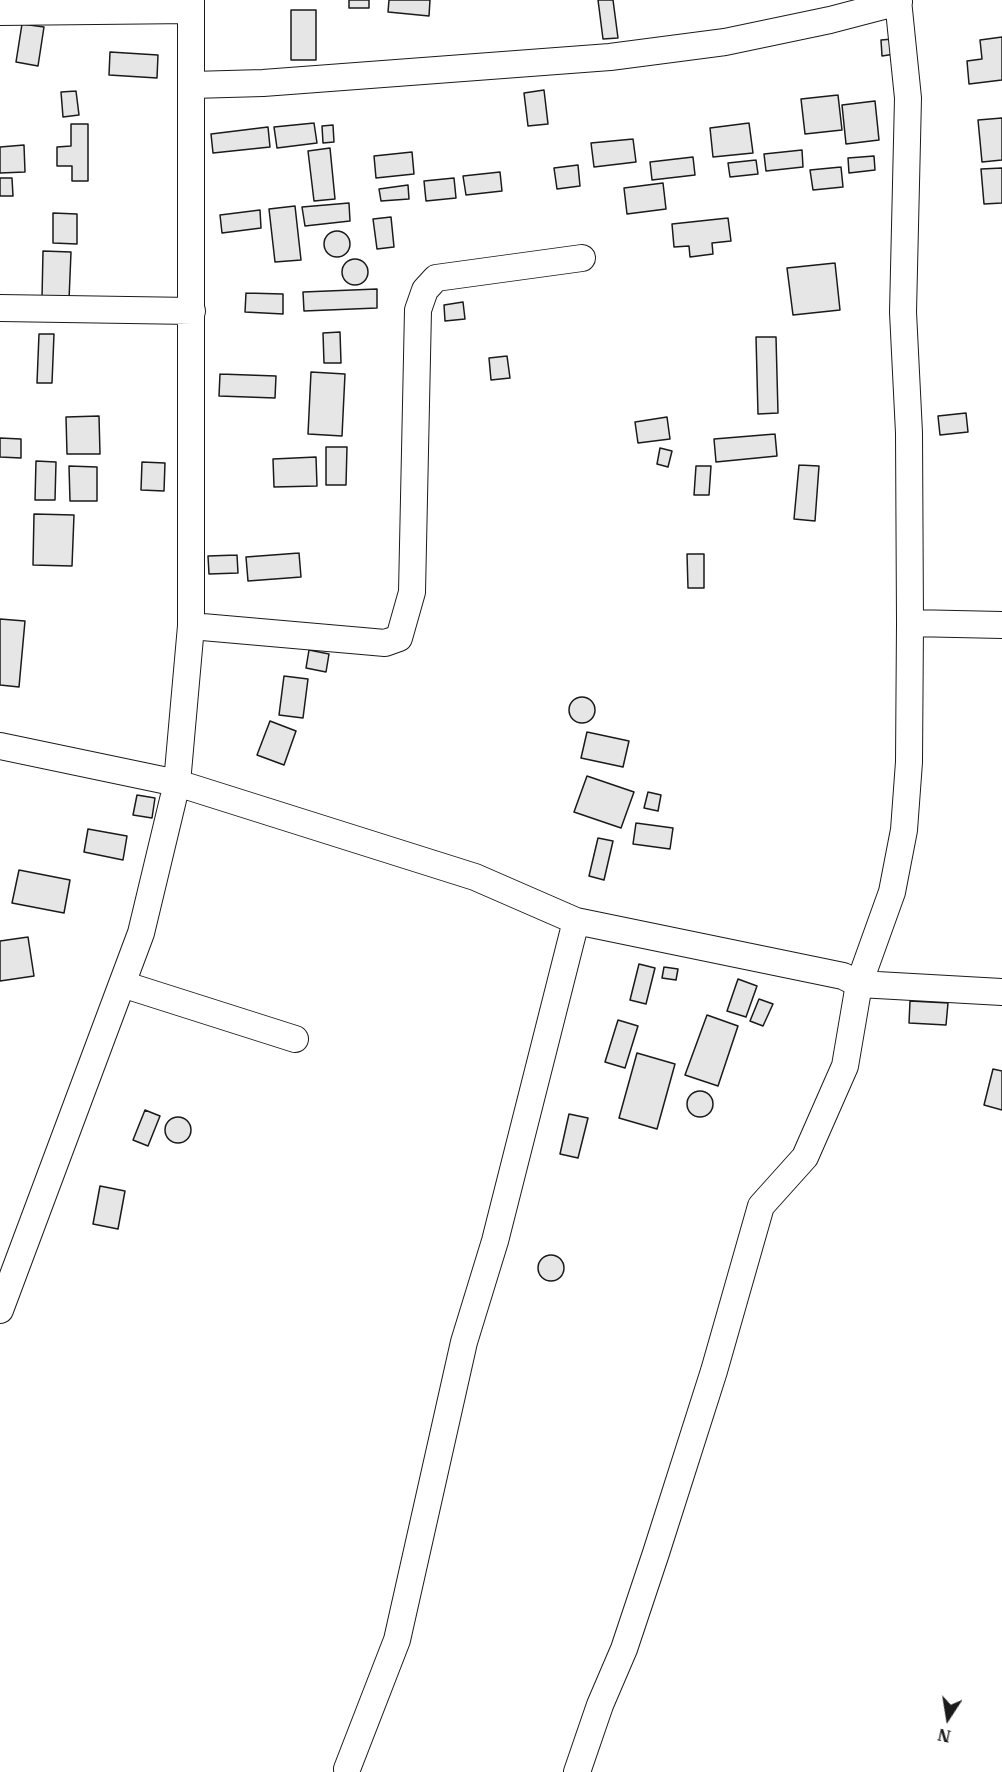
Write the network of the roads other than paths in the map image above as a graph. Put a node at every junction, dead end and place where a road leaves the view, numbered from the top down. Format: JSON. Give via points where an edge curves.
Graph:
{"nodes":[{"id":1,"x":899,"y":1,"type":"edge"},
{"id":2,"x":191,"y":5,"type":"edge"},
{"id":3,"x":0,"y":12,"type":"edge"},
{"id":4,"x":192,"y":85,"type":"junction"},
{"id":5,"x":582,"y":258,"type":"dead end"},
{"id":6,"x":0,"y":308,"type":"edge"},
{"id":7,"x":192,"y":311,"type":"junction"},
{"id":8,"x":910,"y":623,"type":"junction"},
{"id":9,"x":1002,"y":625,"type":"edge"},
{"id":10,"x":192,"y":626,"type":"junction"},
{"id":11,"x":0,"y":746,"type":"edge"},
{"id":12,"x":177,"y":783,"type":"junction"},
{"id":13,"x":576,"y":921,"type":"junction"},
{"id":14,"x":122,"y":984,"type":"junction"},
{"id":15,"x":859,"y":984,"type":"junction"},
{"id":16,"x":1002,"y":992,"type":"edge"},
{"id":17,"x":295,"y":1039,"type":"dead end"},
{"id":18,"x":0,"y":1310,"type":"edge"},
{"id":19,"x":347,"y":1769,"type":"dead end"},
{"id":20,"x":578,"y":1772,"type":"edge"}],
"edges":[{"from":1,"to":4,"type":"street","via":[[725,42],[610,57]]},
{"from":1,"to":8,"type":"street","via":[[908,98],[903,312],[909,433]]},
{"from":2,"to":3,"type":"street"},
{"from":2,"to":4,"type":"street"},
{"from":4,"to":7,"type":"street"},
{"from":5,"to":10,"type":"street","via":[[436,278],[425,290],[418,310],[412,591],[399,638],[385,643]]},
{"from":6,"to":7,"type":"street"},
{"from":7,"to":10,"type":"street"},
{"from":8,"to":9,"type":"street"},
{"from":8,"to":15,"type":"street","via":[[909,762],[904,830],[892,892]]},
{"from":10,"to":12,"type":"street"},
{"from":11,"to":12,"type":"street"},
{"from":12,"to":13,"type":"street","via":[[475,877]]},
{"from":12,"to":14,"type":"street","via":[[141,933]]},
{"from":13,"to":15,"type":"street","via":[[843,976]]},
{"from":13,"to":19,"type":"street","via":[[504,1208],[464,1342],[397,1640]]},
{"from":14,"to":17,"type":"street"},
{"from":14,"to":18,"type":"street"},
{"from":15,"to":16,"type":"street"},
{"from":15,"to":20,"type":"street","via":[[845,1066],[832,1096],[805,1157],[761,1206],[656,1553]]}]}
